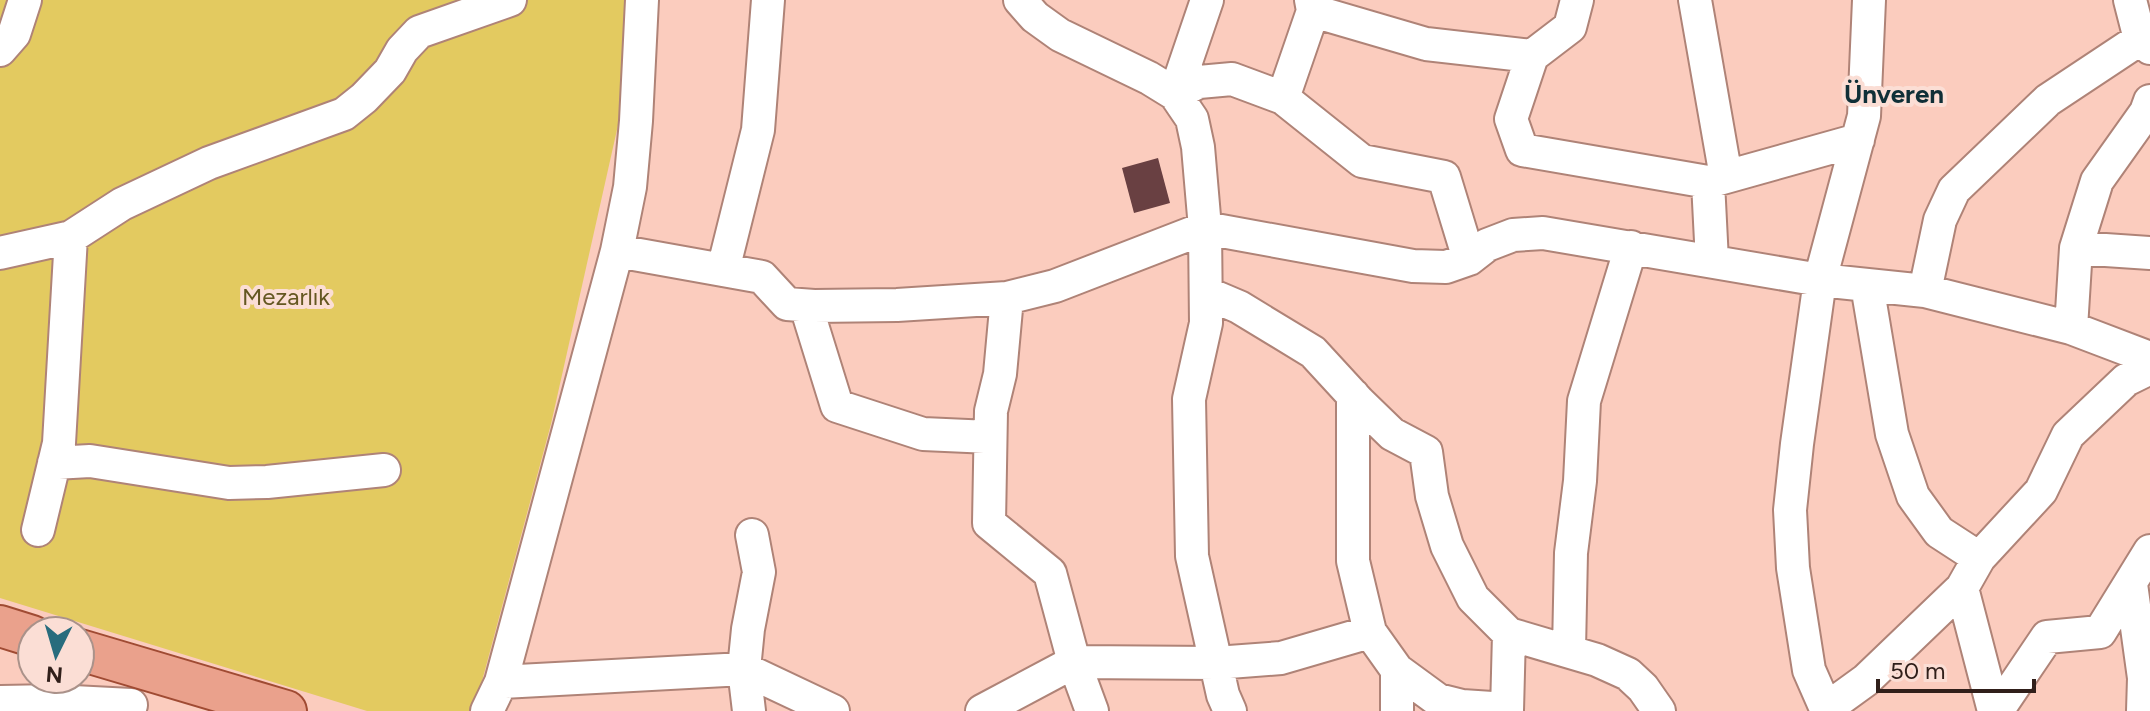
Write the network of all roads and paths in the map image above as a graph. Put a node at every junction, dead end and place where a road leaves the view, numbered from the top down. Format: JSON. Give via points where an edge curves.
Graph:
{"nodes":[{"id":1,"x":25,"y":0,"type":"edge"},
{"id":2,"x":510,"y":0,"type":"edge"},
{"id":3,"x":642,"y":0,"type":"edge"},
{"id":4,"x":768,"y":0,"type":"edge"},
{"id":5,"x":1020,"y":0,"type":"edge"},
{"id":6,"x":1207,"y":0,"type":"edge"},
{"id":7,"x":1577,"y":0,"type":"edge"},
{"id":8,"x":1695,"y":0,"type":"edge"},
{"id":9,"x":1869,"y":0,"type":"edge"},
{"id":10,"x":2130,"y":0,"type":"edge"},
{"id":11,"x":1312,"y":5,"type":"edge"},
{"id":12,"x":1356,"y":11,"type":"edge"},
{"id":13,"x":2145,"y":44,"type":"edge"},
{"id":14,"x":0,"y":50,"type":"edge"},
{"id":15,"x":1532,"y":56,"type":"junction"},
{"id":16,"x":1175,"y":94,"type":"junction"},
{"id":17,"x":1283,"y":98,"type":"junction"},
{"id":18,"x":2150,"y":101,"type":"edge"},
{"id":19,"x":1858,"y":140,"type":"junction"},
{"id":20,"x":1717,"y":179,"type":"junction"},
{"id":21,"x":1205,"y":228,"type":"junction"},
{"id":22,"x":71,"y":237,"type":"junction"},
{"id":23,"x":1631,"y":247,"type":"junction"},
{"id":24,"x":2076,"y":248,"type":"junction"},
{"id":25,"x":617,"y":251,"type":"junction"},
{"id":26,"x":0,"y":253,"type":"edge"},
{"id":27,"x":2150,"y":253,"type":"edge"},
{"id":28,"x":1469,"y":259,"type":"junction"},
{"id":29,"x":1712,"y":261,"type":"junction"},
{"id":30,"x":723,"y":270,"type":"junction"},
{"id":31,"x":1820,"y":280,"type":"junction"},
{"id":32,"x":1867,"y":285,"type":"junction"},
{"id":33,"x":1925,"y":291,"type":"junction"},
{"id":34,"x":1206,"y":293,"type":"junction"},
{"id":35,"x":1007,"y":298,"type":"junction"},
{"id":36,"x":806,"y":306,"type":"junction"},
{"id":37,"x":2071,"y":328,"type":"junction"},
{"id":38,"x":2150,"y":358,"type":"edge"},
{"id":39,"x":2150,"y":368,"type":"edge"},
{"id":40,"x":1353,"y":395,"type":"junction"},
{"id":41,"x":990,"y":437,"type":"junction"},
{"id":42,"x":54,"y":463,"type":"junction"},
{"id":43,"x":384,"y":470,"type":"dead end"},
{"id":44,"x":38,"y":530,"type":"dead end"},
{"id":45,"x":752,"y":535,"type":"dead end"},
{"id":46,"x":2150,"y":551,"type":"edge"},
{"id":47,"x":1979,"y":558,"type":"junction"},
{"id":48,"x":2131,"y":584,"type":"junction"},
{"id":49,"x":1962,"y":588,"type":"junction"},
{"id":50,"x":1370,"y":632,"type":"junction"},
{"id":51,"x":1509,"y":634,"type":"junction"},
{"id":52,"x":1569,"y":650,"type":"junction"},
{"id":53,"x":96,"y":657,"type":"edge"},
{"id":54,"x":1074,"y":662,"type":"junction"},
{"id":55,"x":1216,"y":663,"type":"junction"},
{"id":56,"x":131,"y":666,"type":"junction"},
{"id":57,"x":744,"y":669,"type":"junction"},
{"id":58,"x":1397,"y":670,"type":"junction"},
{"id":59,"x":501,"y":682,"type":"junction"},
{"id":60,"x":0,"y":702,"type":"edge"},
{"id":61,"x":130,"y":708,"type":"edge"},
{"id":62,"x":1507,"y":710,"type":"edge"},
{"id":63,"x":1826,"y":710,"type":"edge"},
{"id":64,"x":286,"y":711,"type":"edge"},
{"id":65,"x":487,"y":711,"type":"edge"},
{"id":66,"x":749,"y":711,"type":"edge"},
{"id":67,"x":833,"y":711,"type":"edge"},
{"id":68,"x":982,"y":711,"type":"edge"},
{"id":69,"x":1092,"y":711,"type":"edge"},
{"id":70,"x":1230,"y":711,"type":"edge"},
{"id":71,"x":1397,"y":711,"type":"edge"},
{"id":72,"x":1659,"y":711,"type":"edge"},
{"id":73,"x":1996,"y":711,"type":"edge"},
{"id":74,"x":2143,"y":711,"type":"edge"}],
"edges":[{"from":1,"to":14,"type":"street","via":[[14,34]]},
{"from":2,"to":22,"type":"street","via":[[419,32],[390,71],[344,114],[209,163],[122,204]]},
{"from":3,"to":25,"type":"street","via":[[630,187]]},
{"from":4,"to":30,"type":"street","via":[[758,130]]},
{"from":5,"to":16,"type":"street","via":[[1060,35]]},
{"from":6,"to":16,"type":"street"},
{"from":7,"to":15,"type":"street","via":[[1570,27]]},
{"from":8,"to":20,"type":"street"},
{"from":9,"to":19,"type":"street","via":[[1864,116]]},
{"from":10,"to":13,"type":"street"},
{"from":11,"to":12,"type":"street"},
{"from":11,"to":17,"type":"street"},
{"from":12,"to":15,"type":"street","via":[[1426,44]]},
{"from":13,"to":33,"type":"street","via":[[2048,100],[1954,190],[1940,220]]},
{"from":15,"to":20,"type":"street","via":[[1511,119],[1522,150]]},
{"from":16,"to":17,"type":"street","via":[[1199,82],[1232,79]]},
{"from":16,"to":21,"type":"street","via":[[1192,119]]},
{"from":17,"to":28,"type":"street","via":[[1362,161],[1444,177]]},
{"from":18,"to":24,"type":"street","via":[[2097,181]]},
{"from":19,"to":20,"type":"street"},
{"from":19,"to":31,"type":"street"},
{"from":20,"to":29,"type":"street"},
{"from":21,"to":28,"type":"street","via":[[1413,266],[1446,267]]},
{"from":21,"to":34,"type":"street"},
{"from":21,"to":35,"type":"street","via":[[1055,286]]},
{"from":22,"to":26,"type":"street"},
{"from":22,"to":42,"type":"street"},
{"from":23,"to":28,"type":"street","via":[[1543,233],[1513,235]]},
{"from":23,"to":29,"type":"street"},
{"from":23,"to":52,"type":"street","via":[[1584,401]]},
{"from":24,"to":27,"type":"street"},
{"from":24,"to":37,"type":"street"},
{"from":25,"to":30,"type":"street"},
{"from":25,"to":59,"type":"street"},
{"from":29,"to":31,"type":"street"},
{"from":30,"to":36,"type":"street","via":[[762,277],[787,304]]},
{"from":31,"to":32,"type":"street"},
{"from":31,"to":63,"type":"street","via":[[1790,510],[1809,670]]},
{"from":32,"to":33,"type":"street"},
{"from":32,"to":47,"type":"street","via":[[1892,434],[1913,496],[1939,532]]},
{"from":33,"to":37,"type":"street"},
{"from":34,"to":40,"type":"street","via":[[1313,352]]},
{"from":34,"to":55,"type":"street","via":[[1206,323],[1189,399],[1192,556]]},
{"from":35,"to":36,"type":"street"},
{"from":35,"to":41,"type":"street"},
{"from":36,"to":41,"type":"street","via":[[837,406],[923,434]]},
{"from":37,"to":38,"type":"street"},
{"from":39,"to":47,"type":"street","via":[[2126,380],[2068,435],[2041,491]]},
{"from":40,"to":50,"type":"street","via":[[1353,561]]},
{"from":40,"to":51,"type":"street","via":[[1392,434],[1426,452],[1447,546],[1473,598]]},
{"from":41,"to":54,"type":"street","via":[[989,523],[1050,573]]},
{"from":42,"to":43,"type":"street","via":[[90,461],[229,483]]},
{"from":42,"to":44,"type":"street"},
{"from":45,"to":57,"type":"street","via":[[759,572]]},
{"from":46,"to":48,"type":"street"},
{"from":47,"to":49,"type":"street"},
{"from":48,"to":73,"type":"street","via":[[2100,632],[2047,637]]},
{"from":48,"to":74,"type":"street","via":[[2144,678]]},
{"from":49,"to":63,"type":"street","via":[[1866,680]]},
{"from":49,"to":73,"type":"street"},
{"from":50,"to":55,"type":"street","via":[[1281,658]]},
{"from":50,"to":58,"type":"street"},
{"from":51,"to":52,"type":"street"},
{"from":51,"to":62,"type":"street"},
{"from":52,"to":72,"type":"street","via":[[1628,674]]},
{"from":53,"to":56,"type":"main road"},
{"from":54,"to":55,"type":"street"},
{"from":54,"to":68,"type":"street"},
{"from":54,"to":69,"type":"street"},
{"from":55,"to":70,"type":"street"},
{"from":56,"to":61,"type":"street"},
{"from":56,"to":64,"type":"main road"},
{"from":57,"to":59,"type":"street"},
{"from":57,"to":66,"type":"street"},
{"from":57,"to":67,"type":"street"},
{"from":58,"to":62,"type":"street","via":[[1438,700]]},
{"from":58,"to":71,"type":"street"},
{"from":59,"to":65,"type":"street"},
{"from":60,"to":61,"type":"street"}]}
